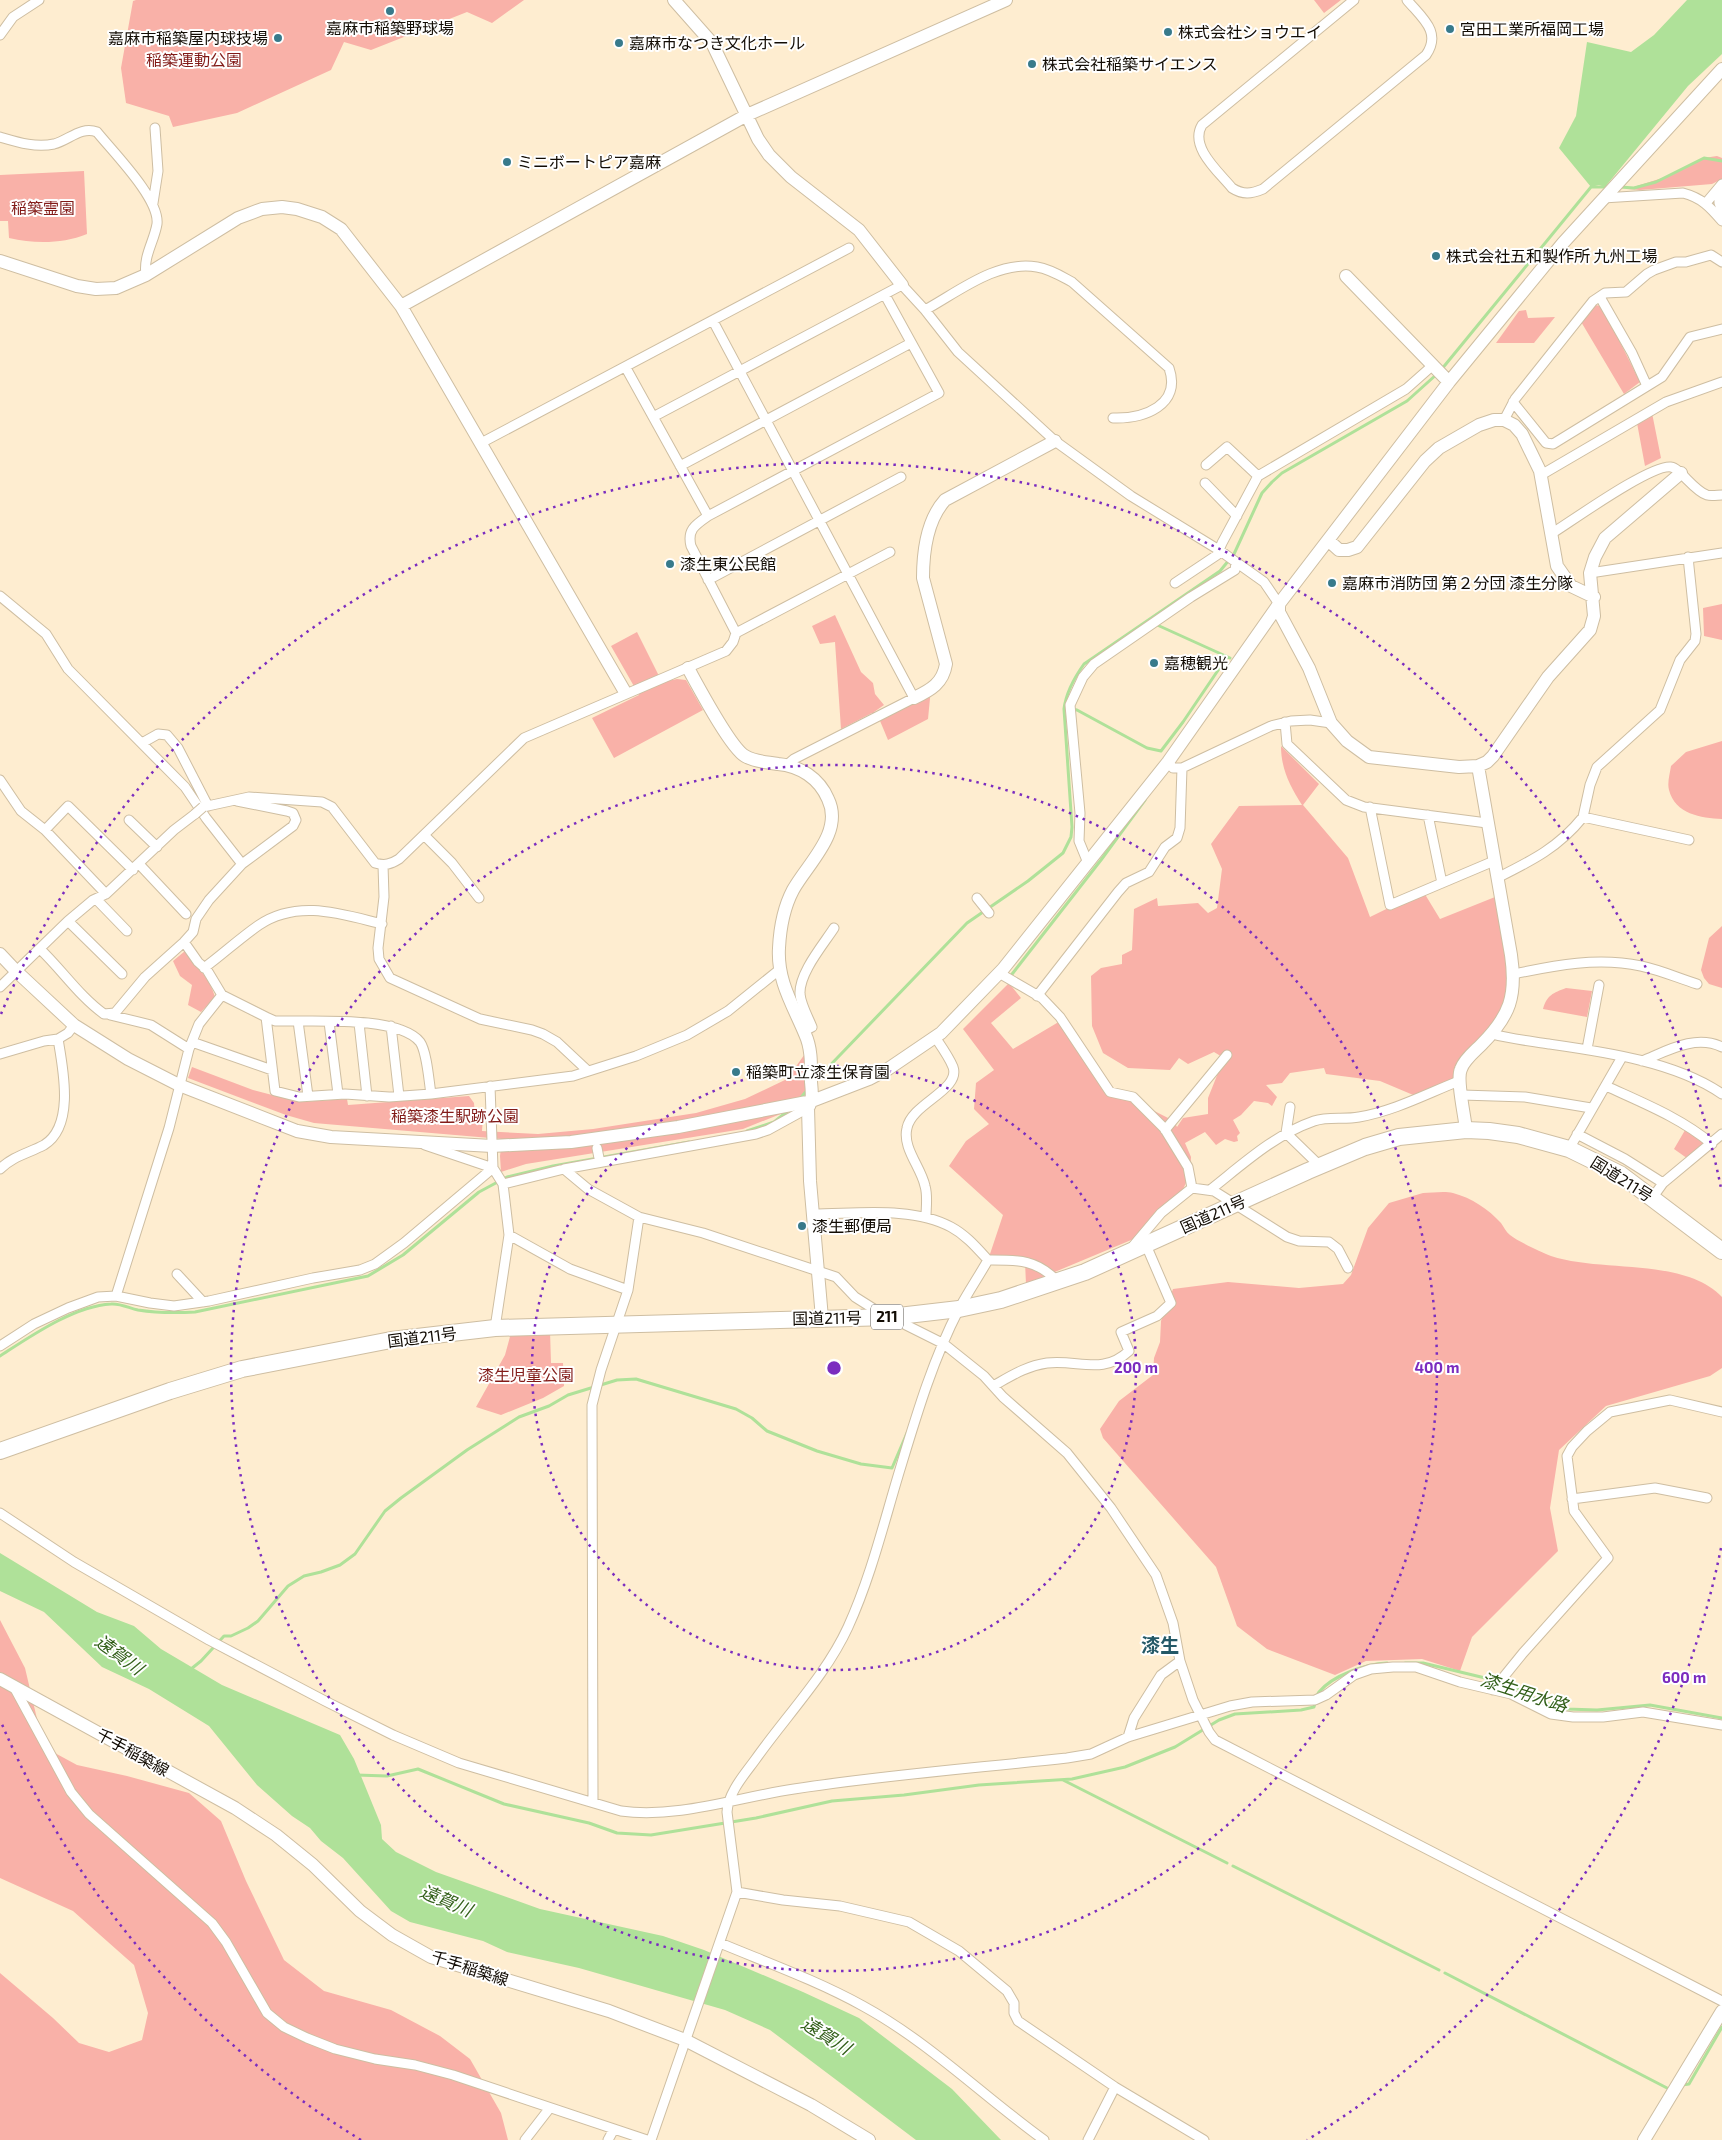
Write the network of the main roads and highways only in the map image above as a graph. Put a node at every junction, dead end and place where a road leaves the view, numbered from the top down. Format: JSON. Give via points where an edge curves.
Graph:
{"nodes":[{"id":1,"x":1722,"y":1251,"type":"edge"},
{"id":2,"x":0,"y":1451,"type":"edge"}],
"edges":[{"from":1,"to":2,"type":"highway","name":"国道211号","number":"211","via":[[1620,1174],[1569,1149],[1518,1135],[1466,1130],[1399,1137],[1365,1146],[1085,1272],[1001,1300],[959,1309],[890,1317],[495,1328],[391,1340],[242,1369]]}]}
